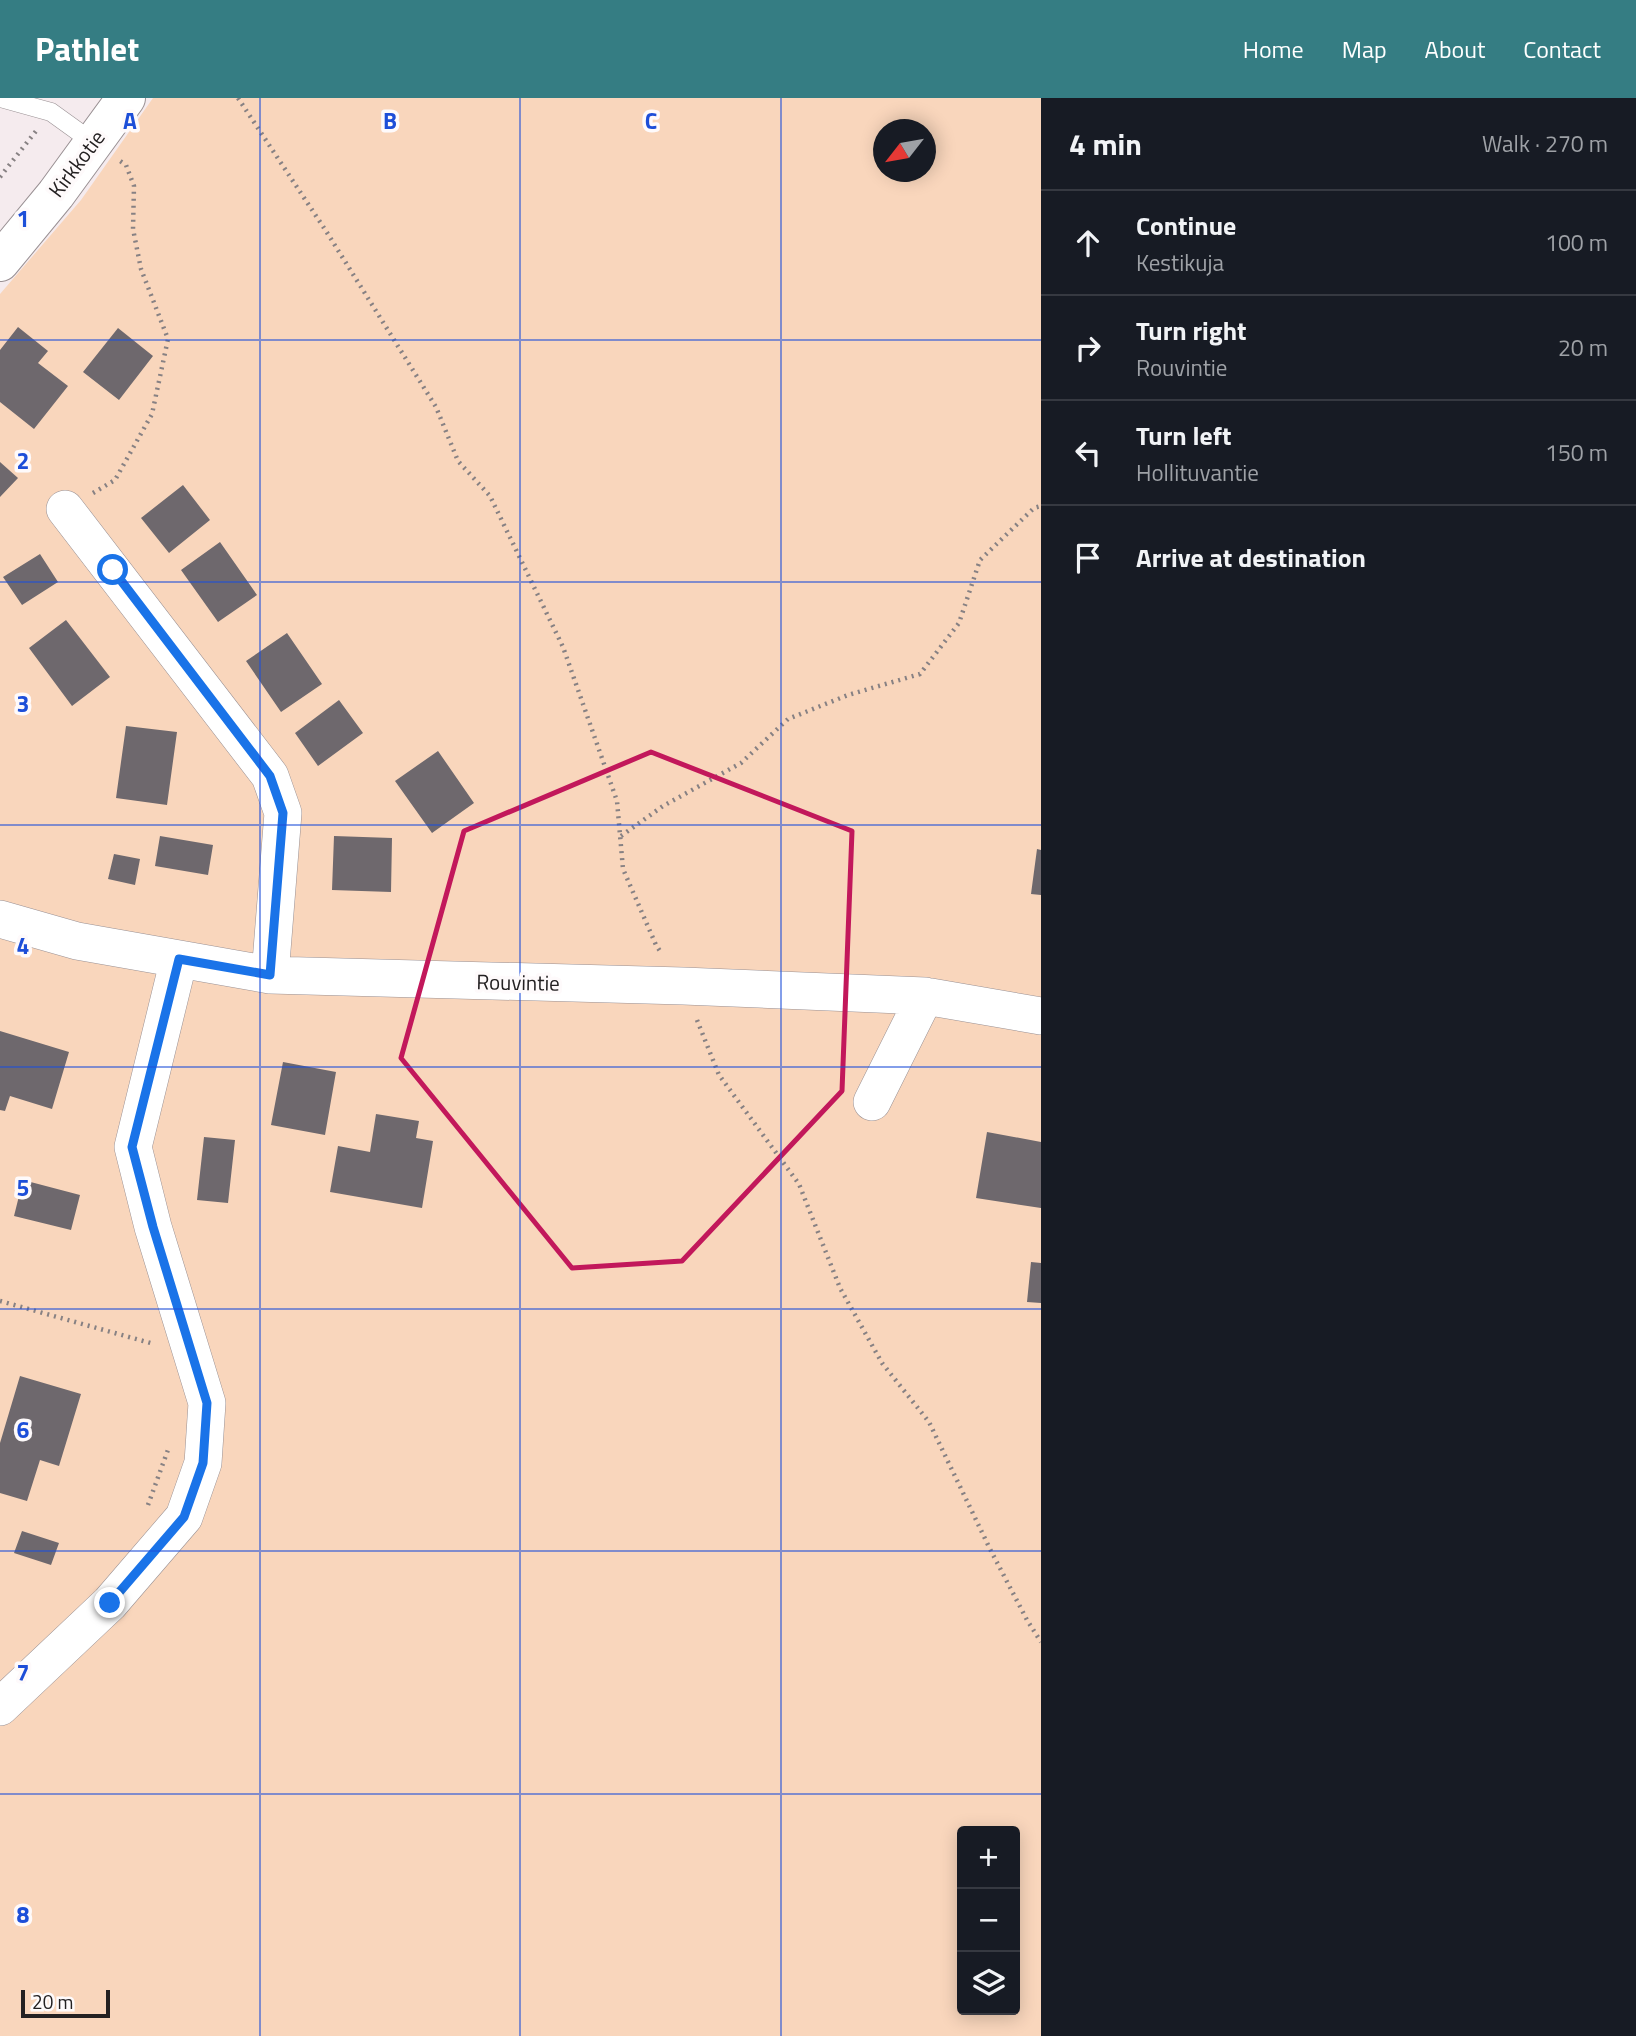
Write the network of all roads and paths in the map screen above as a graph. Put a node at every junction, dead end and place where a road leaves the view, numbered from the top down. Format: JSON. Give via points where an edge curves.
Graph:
{"nodes":[{"id":1,"x":0,"y":98,"type":"edge"},
{"id":2,"x":126,"y":98,"type":"edge"},
{"id":3,"x":238,"y":98,"type":"edge"},
{"id":4,"x":243,"y":101,"type":"edge"},
{"id":5,"x":51,"y":113,"type":"junction"},
{"id":6,"x":94,"y":143,"type":"junction"},
{"id":7,"x":0,"y":177,"type":"edge"},
{"id":8,"x":0,"y":262,"type":"edge"},
{"id":9,"x":1041,"y":506,"type":"edge"},
{"id":10,"x":65,"y":509,"type":"joint"},
{"id":11,"x":621,"y":837,"type":"junction"},
{"id":12,"x":0,"y":919,"type":"edge"},
{"id":13,"x":656,"y":945,"type":"dead end"},
{"id":14,"x":179,"y":959,"type":"junction"},
{"id":15,"x":270,"y":975,"type":"junction"},
{"id":16,"x":683,"y":986,"type":"junction"},
{"id":17,"x":925,"y":996,"type":"junction"},
{"id":18,"x":1041,"y":1016,"type":"edge"},
{"id":19,"x":872,"y":1102,"type":"dead end"},
{"id":20,"x":0,"y":1301,"type":"edge"},
{"id":21,"x":162,"y":1347,"type":"dead end"},
{"id":22,"x":173,"y":1436,"type":"dead end"},
{"id":23,"x":148,"y":1506,"type":"dead end"},
{"id":24,"x":1041,"y":1642,"type":"edge"},
{"id":25,"x":0,"y":1707,"type":"edge"}],
"edges":[{"from":1,"to":5,"type":"lane"},
{"from":2,"to":6,"type":"street","name":"Kirkkotie"},
{"from":3,"to":4,"type":"path"},
{"from":4,"to":11,"type":"path","via":[[436,407],[458,461],[490,496],[563,647],[617,801]]},
{"from":5,"to":6,"type":"lane"},
{"from":5,"to":7,"type":"path"},
{"from":6,"to":8,"type":"street","name":"Kirkkotie"},
{"from":6,"to":10,"type":"path","via":[[126,165],[130,175],[141,269],[168,339],[152,414],[115,480]]},
{"from":9,"to":11,"type":"path","via":[[980,560],[959,623],[920,674],[788,719],[741,763],[663,806]]},
{"from":10,"to":15,"type":"street","via":[[270,776],[283,813]]},
{"from":11,"to":13,"type":"path","via":[[623,869]]},
{"from":12,"to":14,"type":"street","name":"Rouvintie","via":[[77,942]]},
{"from":14,"to":15,"type":"street","name":"Rouvintie"},
{"from":14,"to":25,"type":"street","via":[[132,1147],[207,1403],[203,1463],[184,1517],[110,1603]]},
{"from":15,"to":16,"type":"street","name":"Rouvintie"},
{"from":16,"to":17,"type":"street","name":"Rouvintie"},
{"from":16,"to":24,"type":"path","via":[[719,1075],[799,1184],[840,1288],[882,1363],[929,1422]]},
{"from":17,"to":18,"type":"street","name":"Rouvintie"},
{"from":17,"to":19,"type":"street"},
{"from":20,"to":21,"type":"path"},
{"from":22,"to":23,"type":"path"}]}
